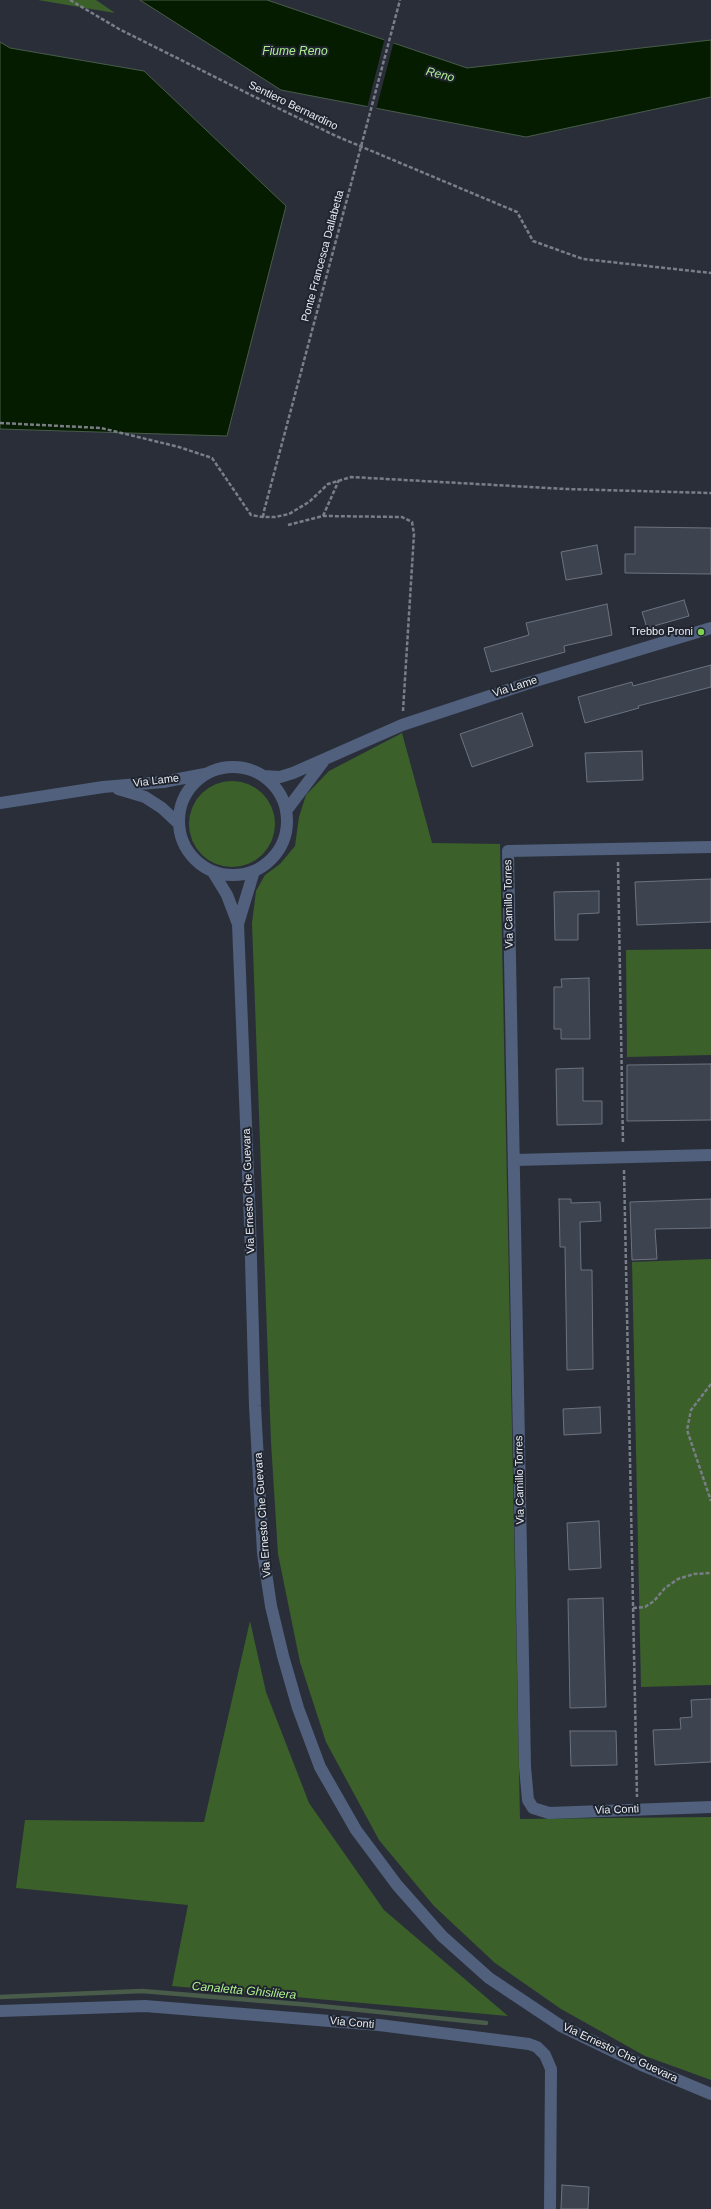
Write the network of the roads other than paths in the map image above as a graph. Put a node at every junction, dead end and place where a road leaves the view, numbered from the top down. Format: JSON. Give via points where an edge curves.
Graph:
{"nodes":[{"id":1,"x":711,"y":628,"type":"edge"},
{"id":2,"x":324,"y":761,"type":"junction"},
{"id":3,"x":209,"y":773,"type":"junction"},
{"id":4,"x":263,"y":776,"type":"junction"},
{"id":5,"x":103,"y":787,"type":"junction"},
{"id":6,"x":0,"y":803,"type":"edge"},
{"id":7,"x":286,"y":810,"type":"junction"},
{"id":8,"x":179,"y":824,"type":"junction"},
{"id":9,"x":711,"y":847,"type":"edge"},
{"id":10,"x":254,"y":871,"type":"junction"},
{"id":11,"x":213,"y":872,"type":"junction"},
{"id":12,"x":238,"y":924,"type":"junction"},
{"id":13,"x":711,"y":1155,"type":"edge"},
{"id":14,"x":515,"y":1160,"type":"junction"},
{"id":15,"x":528,"y":1800,"type":"joint"},
{"id":16,"x":711,"y":1807,"type":"edge"},
{"id":17,"x":0,"y":2011,"type":"edge"},
{"id":18,"x":711,"y":2094,"type":"edge"},
{"id":19,"x":550,"y":2209,"type":"edge"}],
"edges":[{"from":1,"to":2,"type":"street","name":"Via Lame","via":[[532,682],[402,725]]},
{"from":2,"to":4,"type":"street","name":"Via Lame","via":[[280,777]]},
{"from":2,"to":7,"type":"street","name":"Via Lame"},
{"from":3,"to":4,"type":"street","via":[[224,768],[240,768]]},
{"from":3,"to":5,"type":"street","name":"Via Lame","via":[[163,782]]},
{"from":3,"to":8,"type":"street","via":[[195,782],[185,795]]},
{"from":4,"to":7,"type":"street","via":[[278,792]]},
{"from":5,"to":6,"type":"street","name":"Via Lame"},
{"from":5,"to":8,"type":"street","name":"Via Lame","via":[[127,790],[145,797]]},
{"from":7,"to":10,"type":"street","via":[[286,830],[278,850],[265,865]]},
{"from":8,"to":11,"type":"street","via":[[181,836],[191,855]]},
{"from":9,"to":14,"type":"street","name":"Via Camillo Torres","via":[[508,851]]},
{"from":10,"to":11,"type":"street","via":[[231,875]]},
{"from":10,"to":12,"type":"street","name":"Via Ernesto Che Guevara"},
{"from":11,"to":12,"type":"street","name":"Via Ernesto Che Guevara","via":[[227,895]]},
{"from":12,"to":18,"type":"street","name":"Via Ernesto Che Guevara","via":[[255,1406],[263,1552],[271,1606],[283,1656],[298,1708],[320,1767],[356,1830],[397,1885],[442,1936],[488,1978],[568,2029],[644,2066]]},
{"from":13,"to":14,"type":"street"},
{"from":14,"to":15,"type":"street","name":"Via Camillo Torres","via":[[525,1767]]},
{"from":15,"to":16,"type":"street","name":"Via Conti","via":[[533,1808],[549,1813]]},
{"from":17,"to":19,"type":"street","name":"Via Conti","via":[[145,2006],[379,2025],[529,2044],[545,2055],[551,2069]]}]}
